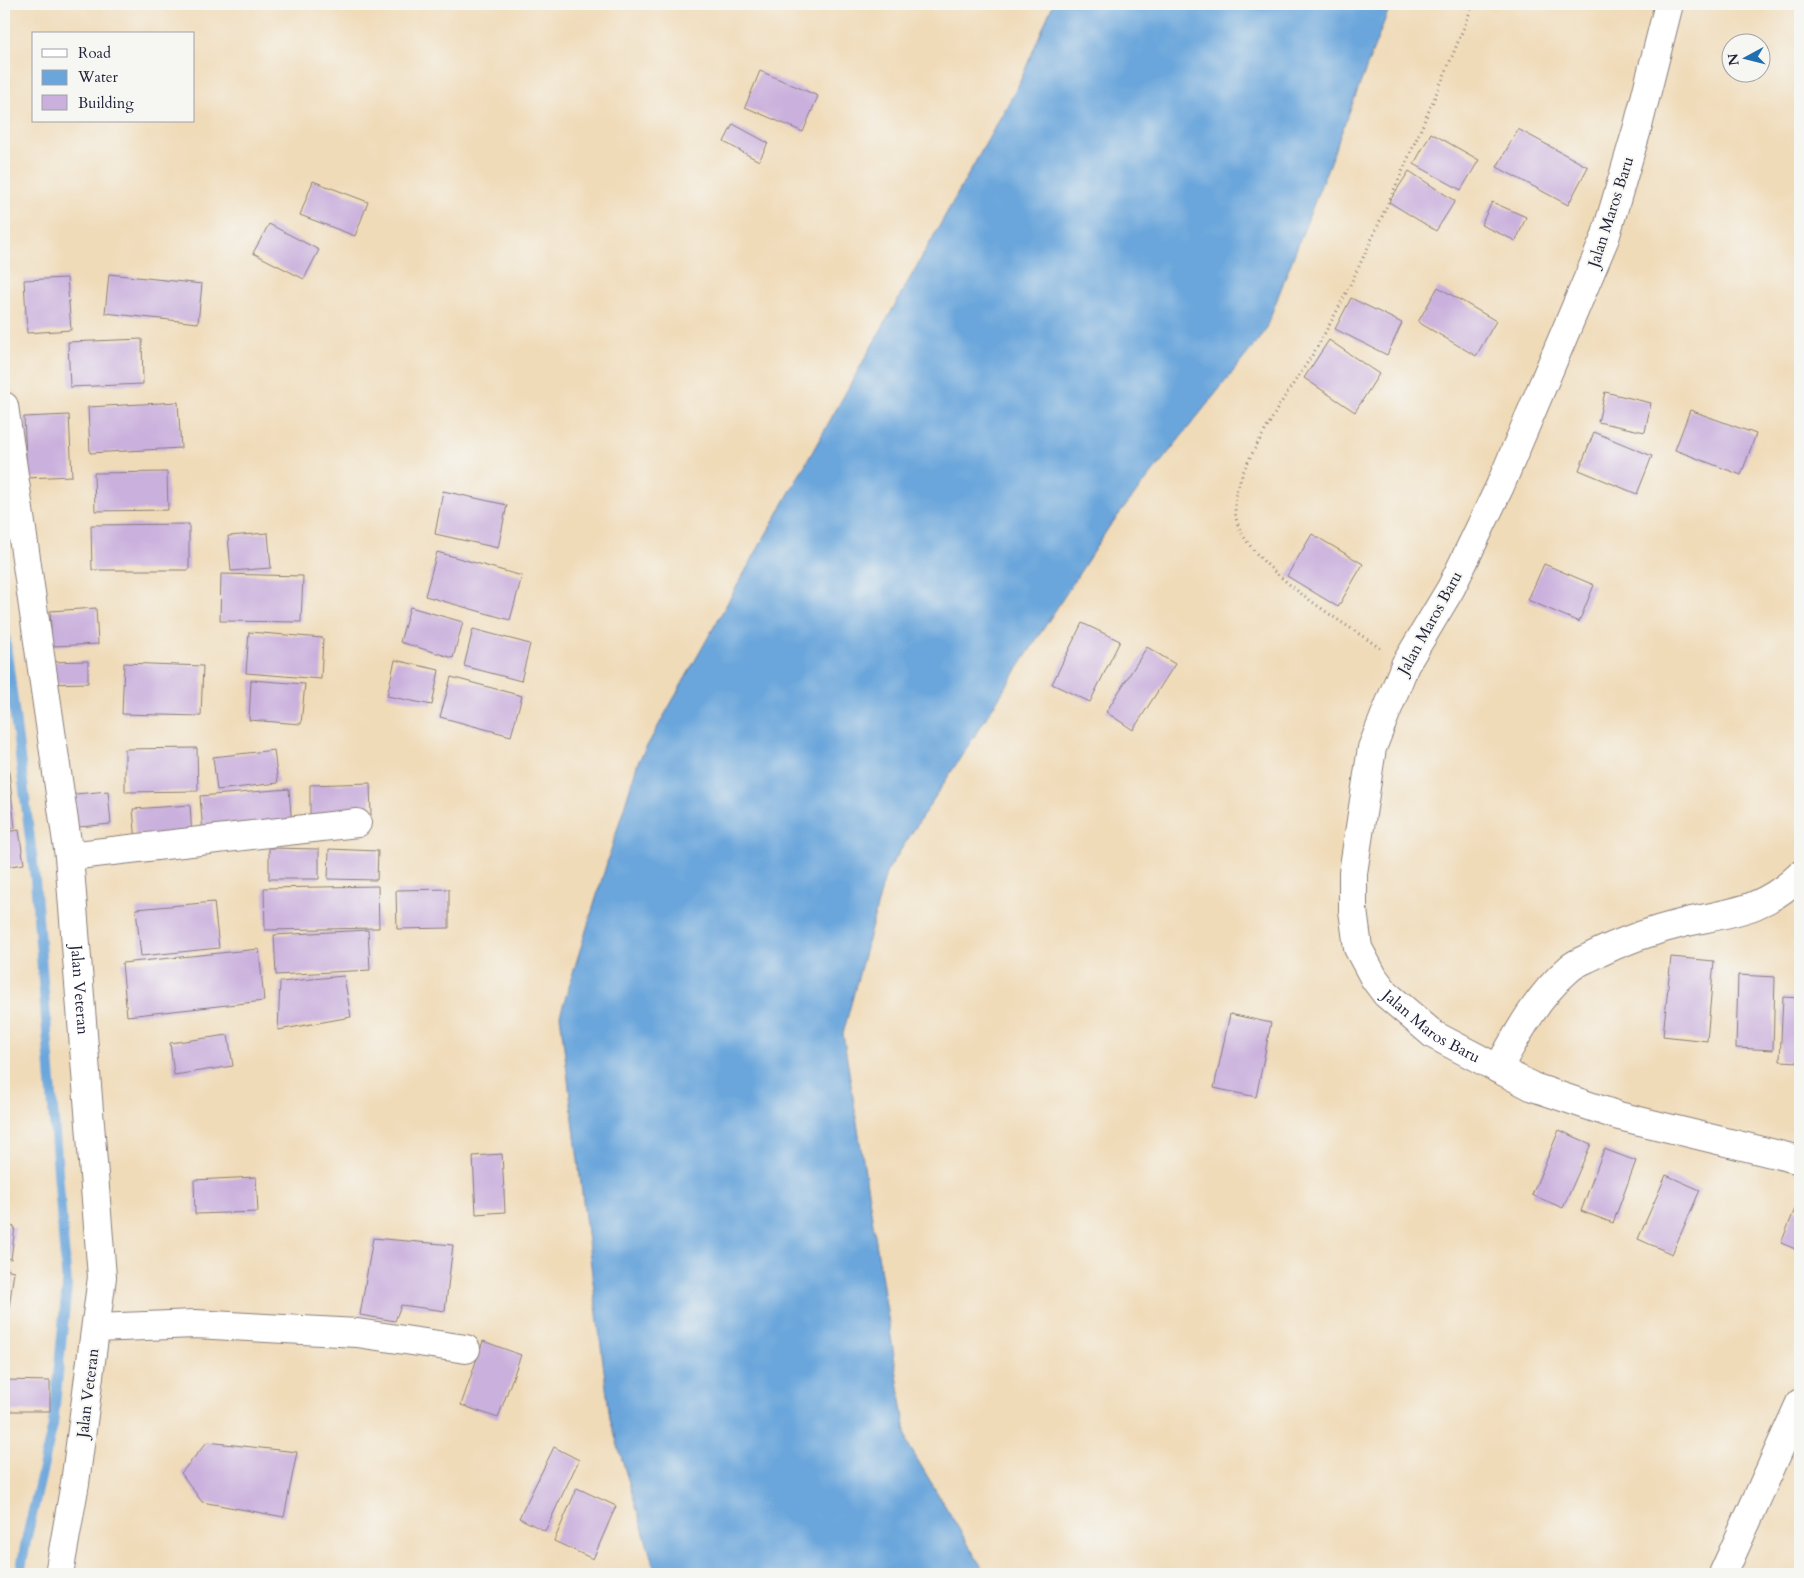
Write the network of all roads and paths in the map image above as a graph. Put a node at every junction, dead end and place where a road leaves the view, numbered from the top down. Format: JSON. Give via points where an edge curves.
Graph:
{"nodes":[{"id":1,"x":1473,"y":4,"type":"edge"},
{"id":2,"x":1669,"y":4,"type":"edge"},
{"id":3,"x":4,"y":406,"type":"edge"},
{"id":4,"x":1404,"y":665,"type":"junction"},
{"id":5,"x":357,"y":823,"type":"dead end"},
{"id":6,"x":69,"y":856,"type":"junction"},
{"id":7,"x":1800,"y":875,"type":"edge"},
{"id":8,"x":1498,"y":1069,"type":"junction"},
{"id":9,"x":1800,"y":1160,"type":"edge"},
{"id":10,"x":96,"y":1328,"type":"junction"},
{"id":11,"x":466,"y":1349,"type":"dead end"},
{"id":12,"x":1798,"y":1408,"type":"edge"},
{"id":13,"x":59,"y":1574,"type":"edge"},
{"id":14,"x":1722,"y":1574,"type":"edge"}],
"edges":[{"from":1,"to":4,"type":"path","via":[[1373,236],[1321,341],[1285,396],[1248,463],[1236,501],[1236,518],[1241,530],[1268,566]]},
{"from":2,"to":4,"type":"street","name":"Jalan Maros Baru","via":[[1605,238],[1500,486],[1451,588]]},
{"from":3,"to":6,"type":"street","name":"Jalan Veteran"},
{"from":4,"to":8,"type":"street","name":"Jalan Maros Baru","via":[[1372,748],[1353,872],[1358,948],[1386,994],[1434,1035]]},
{"from":5,"to":6,"type":"street"},
{"from":6,"to":10,"type":"street","name":"Jalan Veteran","via":[[102,1268]]},
{"from":7,"to":8,"type":"street","via":[[1766,901],[1739,911],[1649,931],[1571,967],[1542,999],[1515,1037]]},
{"from":8,"to":9,"type":"street","name":"Jalan Maros Baru","via":[[1534,1086],[1619,1116]]},
{"from":10,"to":11,"type":"street","via":[[195,1324],[357,1333]]},
{"from":10,"to":13,"type":"street","name":"Jalan Veteran"},
{"from":12,"to":14,"type":"street"}]}
